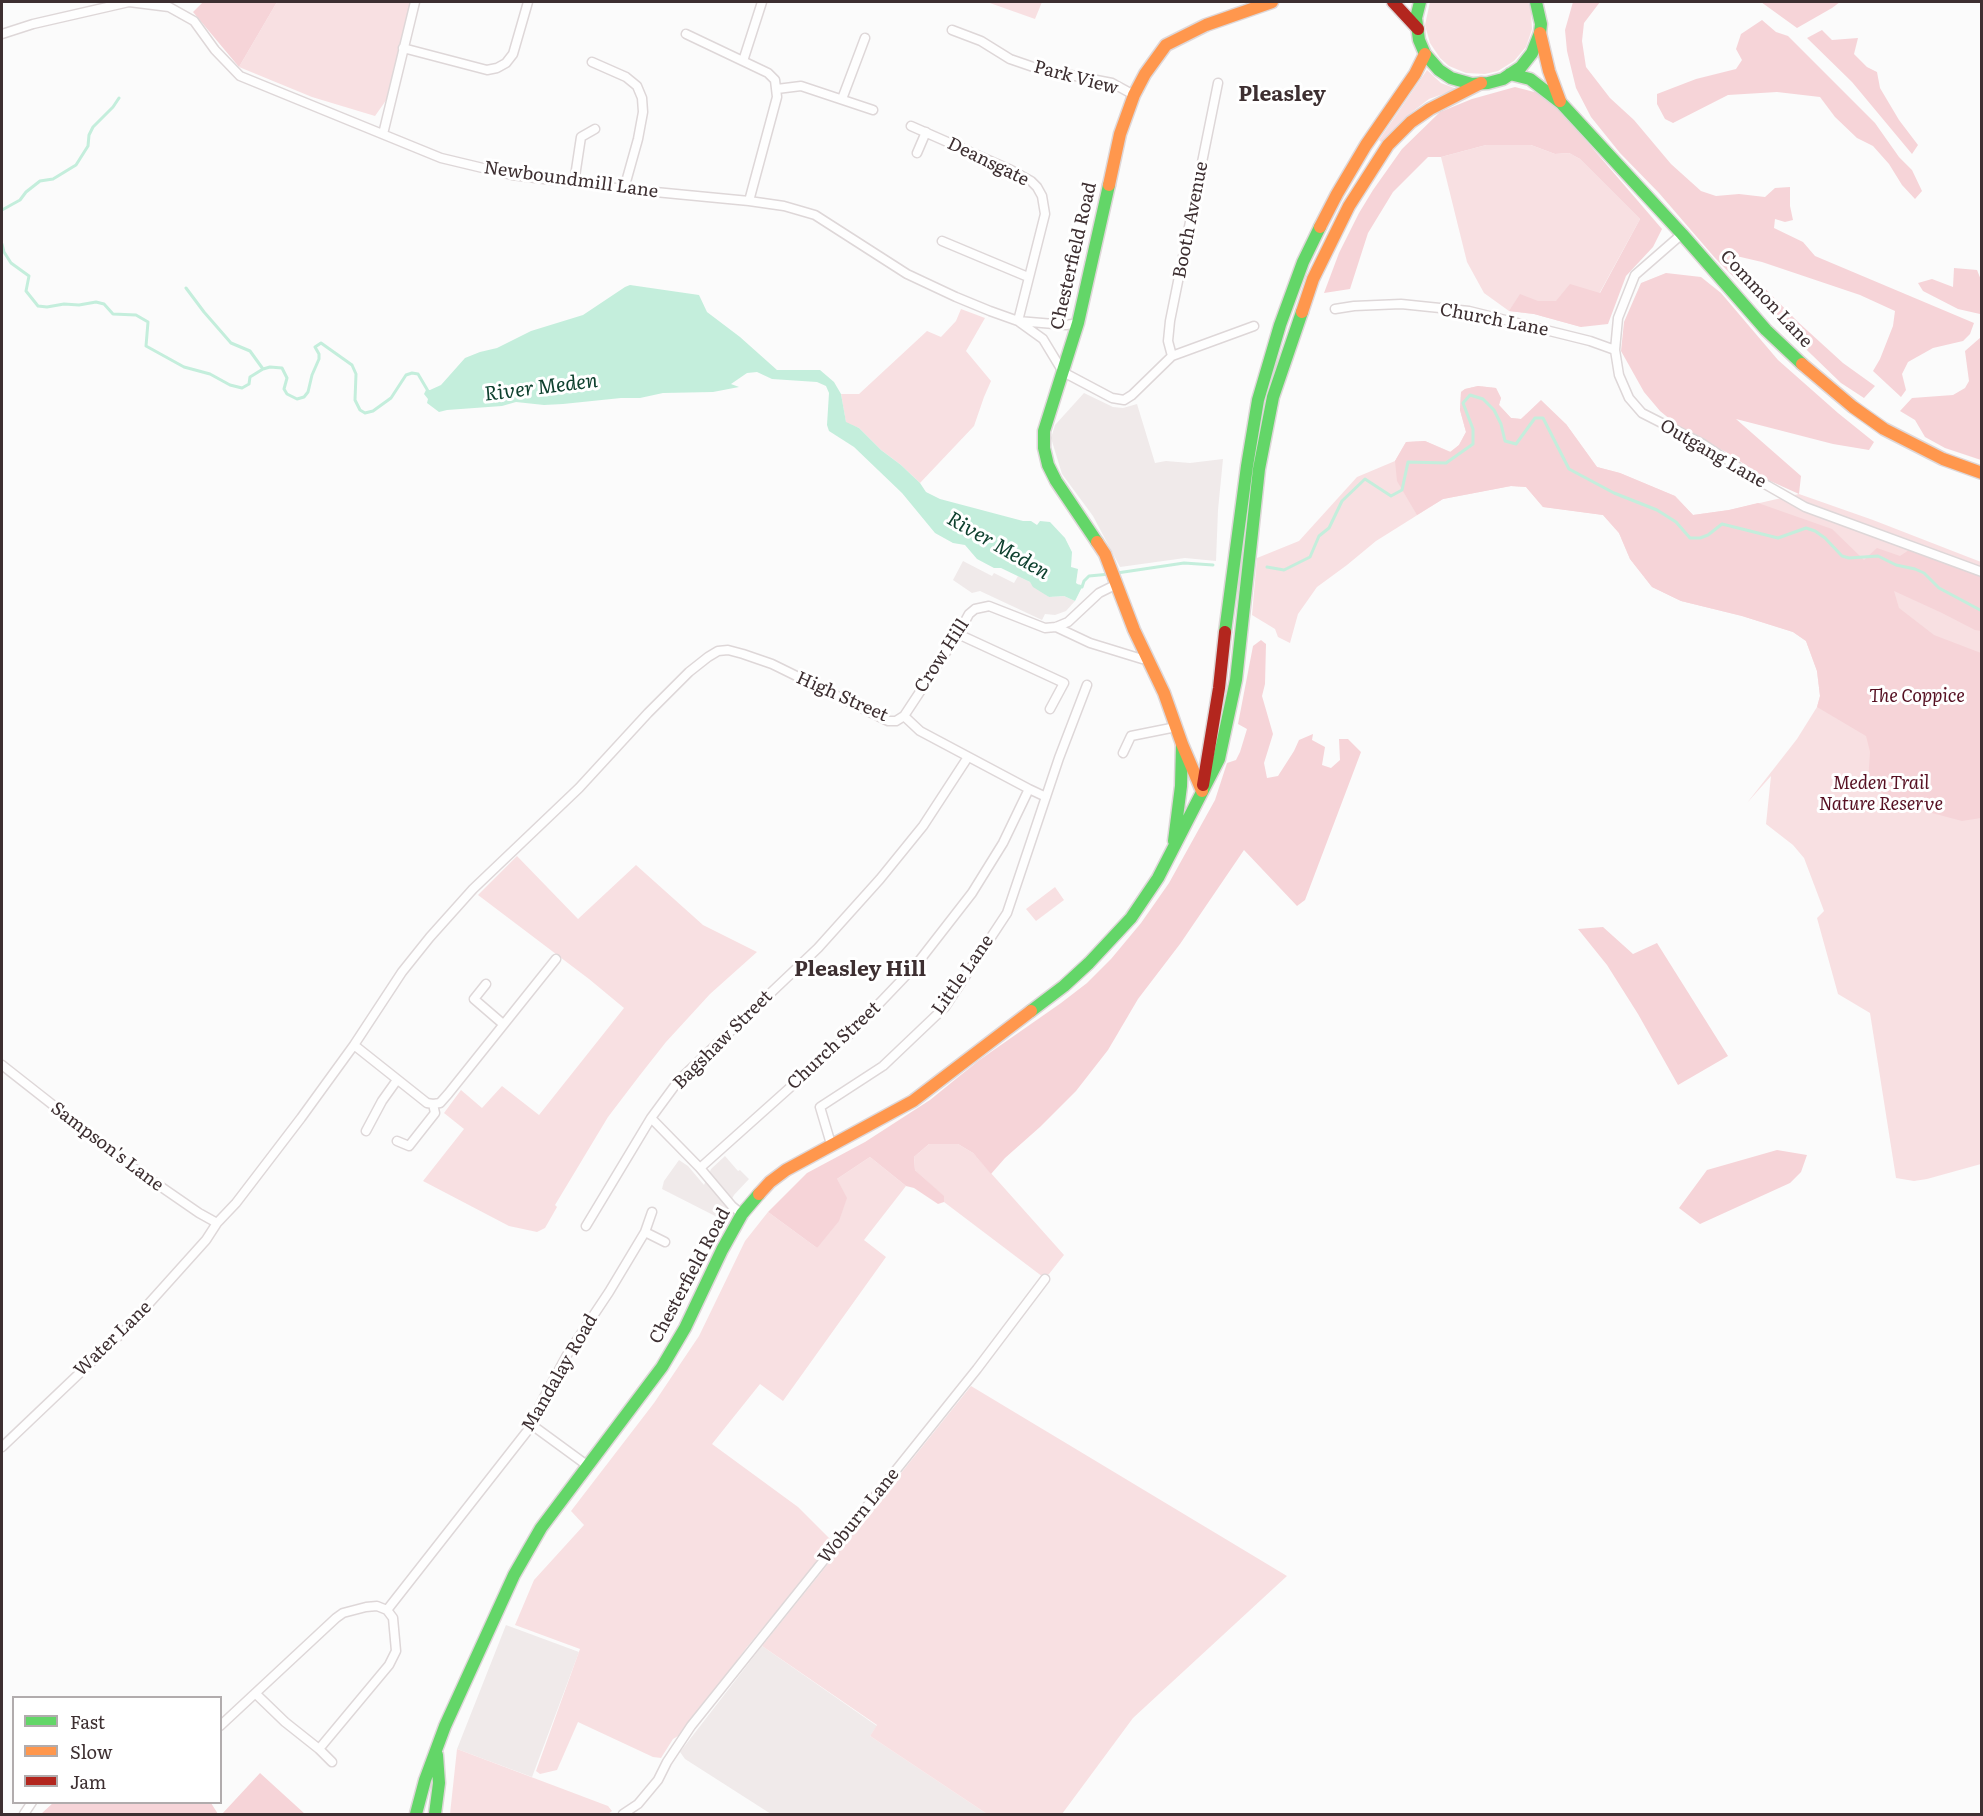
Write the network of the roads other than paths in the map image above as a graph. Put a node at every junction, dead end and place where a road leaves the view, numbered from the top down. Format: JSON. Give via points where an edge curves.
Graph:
{"nodes":[{"id":1,"x":415,"y":2,"type":"edge"},
{"id":2,"x":528,"y":2,"type":"edge"},
{"id":3,"x":762,"y":2,"type":"edge"},
{"id":4,"x":1272,"y":2,"type":"edge"},
{"id":5,"x":1393,"y":2,"type":"edge"},
{"id":6,"x":1420,"y":2,"type":"edge"},
{"id":7,"x":1547,"y":2,"type":"edge"},
{"id":8,"x":1257,"y":4,"type":"edge"},
{"id":9,"x":1538,"y":7,"type":"edge"},
{"id":10,"x":1418,"y":29,"type":"junction"},
{"id":11,"x":952,"y":30,"type":"dead end"},
{"id":12,"x":1540,"y":33,"type":"junction"},
{"id":13,"x":2,"y":34,"type":"edge"},
{"id":14,"x":686,"y":34,"type":"dead end"},
{"id":15,"x":866,"y":38,"type":"dead end"},
{"id":16,"x":850,"y":46,"type":"dead end"},
{"id":17,"x":403,"y":48,"type":"junction"},
{"id":18,"x":861,"y":50,"type":"junction"},
{"id":19,"x":1425,"y":54,"type":"junction"},
{"id":20,"x":742,"y":61,"type":"junction"},
{"id":21,"x":592,"y":62,"type":"dead end"},
{"id":22,"x":1510,"y":74,"type":"junction"},
{"id":23,"x":1218,"y":83,"type":"dead end"},
{"id":24,"x":1481,"y":83,"type":"junction"},
{"id":25,"x":777,"y":89,"type":"junction"},
{"id":26,"x":1134,"y":95,"type":"junction"},
{"id":27,"x":842,"y":99,"type":"junction"},
{"id":28,"x":1561,"y":103,"type":"junction"},
{"id":29,"x":873,"y":110,"type":"dead end"},
{"id":30,"x":910,"y":126,"type":"dead end"},
{"id":31,"x":595,"y":129,"type":"dead end"},
{"id":32,"x":926,"y":132,"type":"junction"},
{"id":33,"x":383,"y":134,"type":"junction"},
{"id":34,"x":917,"y":153,"type":"dead end"},
{"id":35,"x":574,"y":183,"type":"junction"},
{"id":36,"x":624,"y":189,"type":"junction"},
{"id":37,"x":749,"y":201,"type":"junction"},
{"id":38,"x":1682,"y":234,"type":"junction"},
{"id":39,"x":960,"y":237,"type":"dead end"},
{"id":40,"x":942,"y":241,"type":"dead end"},
{"id":41,"x":956,"y":247,"type":"junction"},
{"id":42,"x":1028,"y":277,"type":"junction"},
{"id":43,"x":1335,"y":309,"type":"dead end"},
{"id":44,"x":1018,"y":321,"type":"junction"},
{"id":45,"x":1078,"y":323,"type":"junction"},
{"id":46,"x":1254,"y":326,"type":"dead end"},
{"id":47,"x":1615,"y":350,"type":"junction"},
{"id":48,"x":1172,"y":356,"type":"junction"},
{"id":49,"x":1063,"y":372,"type":"junction"},
{"id":50,"x":1982,"y":473,"type":"edge"},
{"id":51,"x":1982,"y":572,"type":"edge"},
{"id":52,"x":1117,"y":583,"type":"junction"},
{"id":53,"x":1056,"y":627,"type":"junction"},
{"id":54,"x":958,"y":634,"type":"junction"},
{"id":55,"x":728,"y":650,"type":"joint"},
{"id":56,"x":1147,"y":657,"type":"junction"},
{"id":57,"x":1088,"y":686,"type":"dead end"},
{"id":58,"x":1050,"y":709,"type":"dead end"},
{"id":59,"x":904,"y":716,"type":"junction"},
{"id":60,"x":1176,"y":727,"type":"junction"},
{"id":61,"x":1182,"y":744,"type":"junction"},
{"id":62,"x":1123,"y":753,"type":"dead end"},
{"id":63,"x":969,"y":757,"type":"junction"},
{"id":64,"x":1029,"y":789,"type":"junction"},
{"id":65,"x":1202,"y":790,"type":"junction"},
{"id":66,"x":1046,"y":796,"type":"junction"},
{"id":67,"x":1173,"y":850,"type":"junction"},
{"id":68,"x":556,"y":959,"type":"dead end"},
{"id":69,"x":486,"y":984,"type":"dead end"},
{"id":70,"x":503,"y":1024,"type":"junction"},
{"id":71,"x":354,"y":1045,"type":"junction"},
{"id":72,"x":2,"y":1065,"type":"edge"},
{"id":73,"x":398,"y":1080,"type":"junction"},
{"id":74,"x":433,"y":1104,"type":"junction"},
{"id":75,"x":651,"y":1118,"type":"junction"},
{"id":76,"x":366,"y":1131,"type":"dead end"},
{"id":77,"x":397,"y":1141,"type":"dead end"},
{"id":78,"x":831,"y":1144,"type":"junction"},
{"id":79,"x":700,"y":1168,"type":"junction"},
{"id":80,"x":652,"y":1212,"type":"dead end"},
{"id":81,"x":742,"y":1214,"type":"junction"},
{"id":82,"x":217,"y":1223,"type":"junction"},
{"id":83,"x":586,"y":1226,"type":"dead end"},
{"id":84,"x":645,"y":1232,"type":"junction"},
{"id":85,"x":665,"y":1242,"type":"dead end"},
{"id":86,"x":1045,"y":1279,"type":"dead end"},
{"id":87,"x":532,"y":1425,"type":"junction"},
{"id":88,"x":2,"y":1447,"type":"edge"},
{"id":89,"x":588,"y":1466,"type":"junction"},
{"id":90,"x":387,"y":1610,"type":"junction"},
{"id":91,"x":256,"y":1694,"type":"junction"},
{"id":92,"x":222,"y":1724,"type":"edge"},
{"id":93,"x":319,"y":1749,"type":"junction"},
{"id":94,"x":436,"y":1752,"type":"junction"},
{"id":95,"x":332,"y":1762,"type":"dead end"},
{"id":96,"x":416,"y":1815,"type":"edge"},
{"id":97,"x":435,"y":1815,"type":"edge"},
{"id":98,"x":623,"y":1815,"type":"edge"}],
"edges":[{"from":1,"to":17,"type":"street"},
{"from":2,"to":17,"type":"street","via":[[513,54],[497,68],[487,70]]},
{"from":3,"to":20,"type":"street"},
{"from":4,"to":8,"type":"main road","name":"Chesterfield Road"},
{"from":5,"to":10,"type":"main road"},
{"from":6,"to":10,"type":"main road"},
{"from":7,"to":9,"type":"main road"},
{"from":8,"to":26,"type":"main road","name":"Chesterfield Road","via":[[1166,45]]},
{"from":9,"to":12,"type":"main road"},
{"from":10,"to":19,"type":"main road"},
{"from":11,"to":26,"type":"street","name":"Park View","via":[[961,39],[981,41],[1010,59],[1039,69],[1112,83]]},
{"from":12,"to":22,"type":"main road","via":[[1532,53]]},
{"from":12,"to":28,"type":"main road"},
{"from":13,"to":33,"type":"street","name":"Newboundmill Lane","via":[[129,2],[169,7],[194,21],[240,76]]},
{"from":14,"to":20,"type":"street"},
{"from":15,"to":18,"type":"street"},
{"from":16,"to":18,"type":"street"},
{"from":17,"to":33,"type":"street"},
{"from":18,"to":27,"type":"street"},
{"from":19,"to":24,"type":"main road","via":[[1451,78]]},
{"from":19,"to":65,"type":"main road","via":[[1337,194],[1303,262],[1280,325],[1258,400]]},
{"from":20,"to":25,"type":"street","via":[[768,73]]},
{"from":21,"to":36,"type":"street","via":[[626,76],[642,98],[640,130]]},
{"from":22,"to":24,"type":"main road"},
{"from":22,"to":28,"type":"main road","via":[[1530,79]]},
{"from":23,"to":48,"type":"street","name":"Booth Avenue","via":[[1170,321],[1168,341]]},
{"from":24,"to":65,"type":"main road","via":[[1430,109],[1388,145],[1350,206],[1313,279],[1273,397],[1259,469],[1236,680],[1219,759]]},
{"from":25,"to":27,"type":"street","via":[[801,86]]},
{"from":25,"to":37,"type":"street"},
{"from":26,"to":45,"type":"main road","name":"Chesterfield Road","via":[[1114,154]]},
{"from":27,"to":29,"type":"street"},
{"from":28,"to":38,"type":"main road","name":"Common Lane"},
{"from":30,"to":32,"type":"street","name":"Deansgate"},
{"from":31,"to":35,"type":"street","via":[[581,137]]},
{"from":32,"to":34,"type":"street"},
{"from":32,"to":42,"type":"street","name":"Deansgate","via":[[1011,170],[1037,187],[1045,214]]},
{"from":33,"to":35,"type":"street","name":"Newboundmill Lane","via":[[441,158],[512,175]]},
{"from":35,"to":36,"type":"street","name":"Newboundmill Lane"},
{"from":36,"to":37,"type":"street","name":"Newboundmill Lane"},
{"from":37,"to":44,"type":"street","name":"Newboundmill Lane","via":[[815,215],[907,274]]},
{"from":38,"to":47,"type":"street","name":"Outgang Lane","via":[[1635,274],[1618,318]]},
{"from":38,"to":50,"type":"main road","name":"Common Lane","via":[[1766,330],[1845,401],[1907,442]]},
{"from":39,"to":41,"type":"street"},
{"from":40,"to":41,"type":"street"},
{"from":41,"to":42,"type":"street"},
{"from":42,"to":44,"type":"street","name":"Deansgate"},
{"from":43,"to":47,"type":"street","name":"Church Lane","via":[[1401,304],[1469,311]]},
{"from":44,"to":45,"type":"street","name":"Newboundmill Lane"},
{"from":44,"to":49,"type":"street","name":"Newboundmill Lane","via":[[1043,339]]},
{"from":45,"to":49,"type":"main road","name":"Chesterfield Road"},
{"from":46,"to":48,"type":"street"},
{"from":47,"to":51,"type":"street","name":"Outgang Lane","via":[[1619,375],[1629,398],[1642,413],[1703,444],[1805,507]]},
{"from":48,"to":49,"type":"street","via":[[1124,400],[1112,398]]},
{"from":49,"to":52,"type":"main road","name":"Chesterfield Road","via":[[1044,431],[1044,448],[1056,481],[1095,537]]},
{"from":52,"to":53,"type":"street"},
{"from":52,"to":56,"type":"main road","name":"Chesterfield Road"},
{"from":53,"to":54,"type":"street","name":"Crow Hill","via":[[1045,628],[982,606],[969,614]]},
{"from":53,"to":56,"type":"street","name":"Crow Hill","via":[[1090,643],[1142,659]]},
{"from":54,"to":58,"type":"street","via":[[1064,683]]},
{"from":54,"to":59,"type":"street","name":"Crow Hill"},
{"from":55,"to":59,"type":"street","name":"High Street","via":[[772,664],[888,721]]},
{"from":55,"to":71,"type":"street","name":"Water Lane","via":[[718,651],[690,672],[579,788],[473,889],[409,963]]},
{"from":56,"to":60,"type":"main road","name":"Chesterfield Road"},
{"from":57,"to":66,"type":"street"},
{"from":59,"to":63,"type":"street","name":"High Street","via":[[920,731]]},
{"from":60,"to":61,"type":"main road","name":"Chesterfield Road"},
{"from":60,"to":62,"type":"street","via":[[1131,736]]},
{"from":61,"to":65,"type":"main road","name":"Chesterfield Road"},
{"from":61,"to":67,"type":"main road","name":"Chesterfield Road"},
{"from":63,"to":64,"type":"street","name":"High Street"},
{"from":63,"to":75,"type":"street","name":"Bagshaw Street","via":[[923,826],[880,879],[818,948],[679,1080]]},
{"from":64,"to":66,"type":"street","name":"High Street"},
{"from":64,"to":79,"type":"street","name":"Church Street","via":[[1004,843],[972,893],[916,966],[851,1033]]},
{"from":65,"to":67,"type":"main road","name":"Chesterfield Road"},
{"from":66,"to":78,"type":"street","name":"Little Lane","via":[[1007,913],[945,1007],[883,1066],[820,1107]]},
{"from":67,"to":78,"type":"main road","name":"Chesterfield Road","via":[[1131,918],[1064,986],[913,1101]]},
{"from":68,"to":70,"type":"street"},
{"from":69,"to":70,"type":"street","via":[[474,999]]},
{"from":70,"to":74,"type":"street","via":[[448,1094],[440,1103]]},
{"from":71,"to":73,"type":"street"},
{"from":71,"to":82,"type":"street","name":"Water Lane","via":[[294,1128]]},
{"from":72,"to":82,"type":"street","name":"Sampson's Lane","via":[[128,1164]]},
{"from":73,"to":74,"type":"street"},
{"from":73,"to":76,"type":"street"},
{"from":74,"to":77,"type":"street","via":[[435,1113],[409,1146]]},
{"from":75,"to":79,"type":"street"},
{"from":75,"to":83,"type":"street","name":"Bagshaw Street"},
{"from":78,"to":81,"type":"main road","name":"Chesterfield Road","via":[[770,1182]]},
{"from":79,"to":81,"type":"street"},
{"from":80,"to":84,"type":"street","name":"Mandalay Road"},
{"from":81,"to":89,"type":"main road","name":"Chesterfield Road","via":[[662,1366]]},
{"from":82,"to":88,"type":"street","name":"Water Lane","via":[[126,1329]]},
{"from":84,"to":85,"type":"street"},
{"from":84,"to":87,"type":"street","name":"Mandalay Road","via":[[567,1355]]},
{"from":86,"to":98,"type":"street","name":"Woburn Lane","via":[[691,1726],[658,1780]]},
{"from":87,"to":89,"type":"street"},
{"from":87,"to":90,"type":"street","name":"Mandalay Road"},
{"from":89,"to":94,"type":"main road","name":"Chesterfield Road","via":[[542,1528],[514,1575],[459,1692]]},
{"from":90,"to":91,"type":"street","via":[[377,1606],[343,1613]]},
{"from":90,"to":93,"type":"street","via":[[393,1618],[396,1651]]},
{"from":91,"to":92,"type":"street"},
{"from":91,"to":93,"type":"street"},
{"from":93,"to":95,"type":"street"},
{"from":94,"to":96,"type":"main road","name":"Chesterfield Road"},
{"from":94,"to":97,"type":"main road","via":[[439,1783]]}]}
